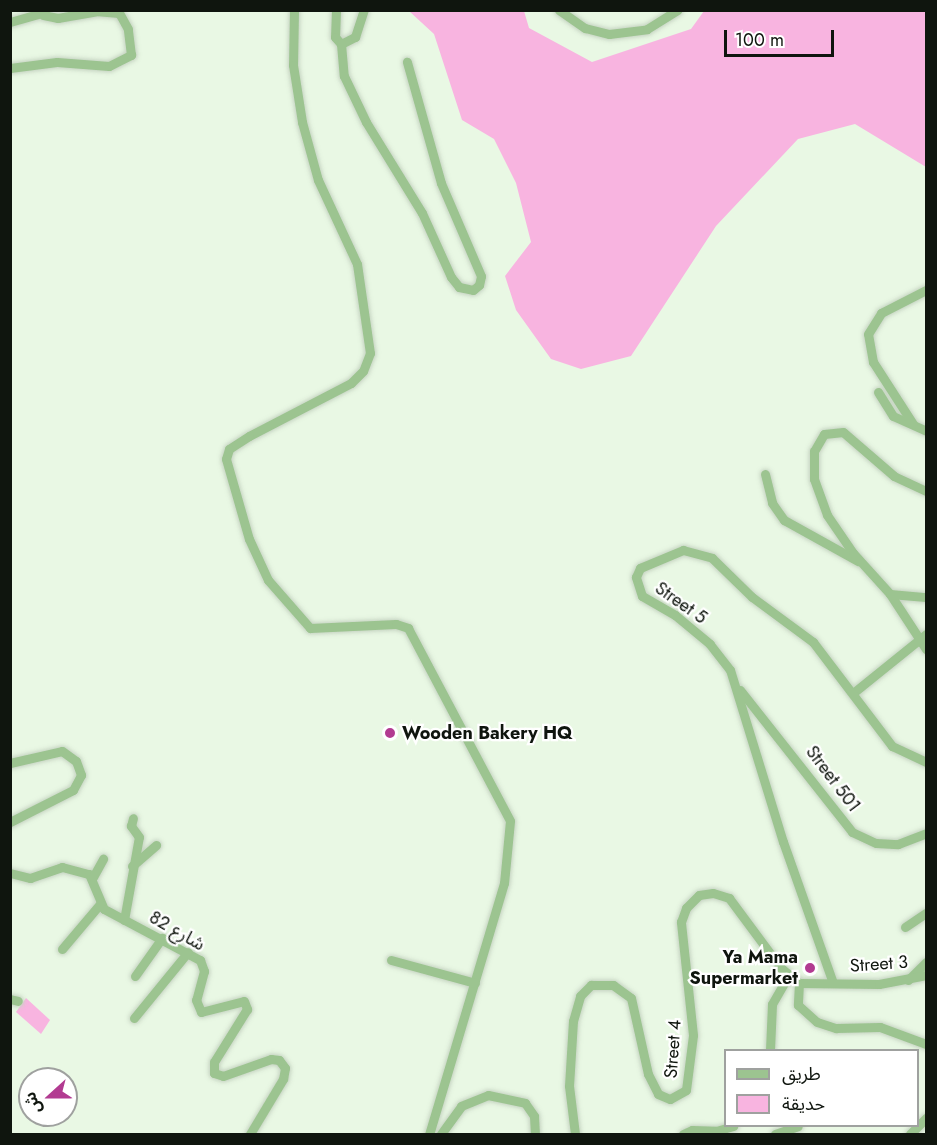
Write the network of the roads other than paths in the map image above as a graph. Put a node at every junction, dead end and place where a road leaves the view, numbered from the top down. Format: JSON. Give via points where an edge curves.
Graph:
{"nodes":[{"id":1,"x":294,"y":10,"type":"edge"},
{"id":2,"x":336,"y":10,"type":"edge"},
{"id":3,"x":364,"y":10,"type":"edge"},
{"id":4,"x":559,"y":10,"type":"edge"},
{"id":5,"x":678,"y":10,"type":"edge"},
{"id":6,"x":45,"y":13,"type":"edge"},
{"id":7,"x":10,"y":22,"type":"edge"},
{"id":8,"x":341,"y":44,"type":"junction"},
{"id":9,"x":407,"y":62,"type":"dead end"},
{"id":10,"x":10,"y":68,"type":"edge"},
{"id":11,"x":927,"y":290,"type":"edge"},
{"id":12,"x":878,"y":392,"type":"dead end"},
{"id":13,"x":914,"y":424,"type":"junction"},
{"id":14,"x":927,"y":431,"type":"edge"},
{"id":15,"x":765,"y":474,"type":"dead end"},
{"id":16,"x":927,"y":484,"type":"edge"},
{"id":17,"x":915,"y":486,"type":"junction"},
{"id":18,"x":927,"y":491,"type":"edge"},
{"id":19,"x":861,"y":562,"type":"junction"},
{"id":20,"x":890,"y":594,"type":"junction"},
{"id":21,"x":927,"y":597,"type":"edge"},
{"id":22,"x":923,"y":637,"type":"edge"},
{"id":23,"x":927,"y":649,"type":"edge"},
{"id":24,"x":736,"y":686,"type":"junction"},
{"id":25,"x":853,"y":693,"type":"junction"},
{"id":26,"x":924,"y":759,"type":"edge"},
{"id":27,"x":10,"y":763,"type":"edge"},
{"id":28,"x":133,"y":818,"type":"dead end"},
{"id":29,"x":10,"y":822,"type":"edge"},
{"id":30,"x":927,"y":833,"type":"edge"},
{"id":31,"x":156,"y":845,"type":"dead end"},
{"id":32,"x":103,"y":859,"type":"dead end"},
{"id":33,"x":130,"y":868,"type":"junction"},
{"id":34,"x":10,"y":873,"type":"edge"},
{"id":35,"x":93,"y":877,"type":"junction"},
{"id":36,"x":100,"y":904,"type":"junction"},
{"id":37,"x":927,"y":913,"type":"edge"},
{"id":38,"x":124,"y":920,"type":"junction"},
{"id":39,"x":905,"y":927,"type":"dead end"},
{"id":40,"x":162,"y":938,"type":"junction"},
{"id":41,"x":62,"y":950,"type":"dead end"},
{"id":42,"x":188,"y":952,"type":"junction"},
{"id":43,"x":391,"y":960,"type":"dead end"},
{"id":44,"x":927,"y":962,"type":"edge"},
{"id":45,"x":927,"y":975,"type":"edge"},
{"id":46,"x":135,"y":976,"type":"dead end"},
{"id":47,"x":788,"y":976,"type":"junction"},
{"id":48,"x":908,"y":980,"type":"junction"},
{"id":49,"x":799,"y":982,"type":"junction"},
{"id":50,"x":475,"y":983,"type":"junction"},
{"id":51,"x":833,"y":983,"type":"junction"},
{"id":52,"x":134,"y":1018,"type":"dead end"},
{"id":53,"x":927,"y":1044,"type":"edge"},
{"id":54,"x":770,"y":1049,"type":"edge"},
{"id":55,"x":727,"y":1127,"type":"edge"},
{"id":56,"x":793,"y":1127,"type":"edge"},
{"id":57,"x":710,"y":1133,"type":"edge"},
{"id":58,"x":250,"y":1134,"type":"edge"},
{"id":59,"x":429,"y":1134,"type":"edge"},
{"id":60,"x":441,"y":1134,"type":"edge"},
{"id":61,"x":535,"y":1134,"type":"edge"},
{"id":62,"x":575,"y":1134,"type":"edge"},
{"id":63,"x":683,"y":1134,"type":"edge"},
{"id":64,"x":775,"y":1134,"type":"edge"}],
"edges":[{"from":1,"to":50,"type":"street","via":[[293,65],[302,122],[318,180],[357,264],[370,353],[363,371],[351,383],[249,436],[229,449],[226,459],[249,539],[268,580],[310,628],[396,624],[408,628],[505,809],[510,830],[506,868]]},
{"from":2,"to":8,"type":"street","via":[[335,37]]},
{"from":3,"to":8,"type":"street","via":[[356,37]]},
{"from":4,"to":5,"type":"street","via":[[585,28],[609,34],[647,29]]},
{"from":6,"to":7,"type":"street"},
{"from":6,"to":10,"type":"street","via":[[58,18],[98,11],[119,13],[128,29],[131,55],[109,66],[57,62]]},
{"from":8,"to":9,"type":"street","via":[[342,68],[366,122],[422,213],[451,277],[459,287],[473,290],[481,276],[441,183]]},
{"from":11,"to":13,"type":"street","via":[[881,313],[868,334],[873,362]]},
{"from":12,"to":13,"type":"street","via":[[893,416]]},
{"from":13,"to":14,"type":"street"},
{"from":15,"to":19,"type":"street","via":[[772,503],[784,520]]},
{"from":16,"to":17,"type":"street"},
{"from":17,"to":18,"type":"street"},
{"from":17,"to":19,"type":"street","via":[[894,476],[843,432],[830,431],[818,442],[812,466],[817,492],[834,527]]},
{"from":19,"to":20,"type":"street"},
{"from":20,"to":21,"type":"street"},
{"from":20,"to":22,"type":"street"},
{"from":22,"to":23,"type":"street"},
{"from":22,"to":25,"type":"street"},
{"from":24,"to":25,"type":"street","name":"Street 5","via":[[710,644],[675,615],[642,596],[636,577],[640,568],[683,550],[712,558],[752,597],[813,642]]},
{"from":24,"to":30,"type":"street","name":"Street 501","via":[[852,832],[876,843],[898,843]]},
{"from":24,"to":51,"type":"street","name":"Street 5","via":[[783,842]]},
{"from":25,"to":26,"type":"street","name":"Street 5","via":[[886,740],[900,752]]},
{"from":27,"to":29,"type":"street","via":[[62,751],[76,760],[81,775],[73,790]]},
{"from":28,"to":33,"type":"street","via":[[131,826],[139,837]]},
{"from":31,"to":33,"type":"street"},
{"from":32,"to":35,"type":"street"},
{"from":33,"to":38,"type":"street"},
{"from":34,"to":35,"type":"street","via":[[30,878],[62,867]]},
{"from":35,"to":36,"type":"street"},
{"from":36,"to":38,"type":"street","name":"شارع 82"},
{"from":36,"to":41,"type":"street"},
{"from":37,"to":39,"type":"street"},
{"from":38,"to":40,"type":"street","name":"شارع 82"},
{"from":40,"to":42,"type":"street","name":"شارع 82"},
{"from":40,"to":46,"type":"street"},
{"from":42,"to":52,"type":"street"},
{"from":42,"to":58,"type":"street","name":"شارع 82","via":[[204,966],[195,1000],[198,1010],[208,1013],[238,999],[247,1006],[214,1062],[214,1074],[223,1076],[271,1059],[279,1060],[285,1068],[283,1079]]},
{"from":43,"to":50,"type":"street"},
{"from":44,"to":48,"type":"street"},
{"from":45,"to":48,"type":"street","name":"Street 3"},
{"from":47,"to":49,"type":"street","name":"Street 4"},
{"from":47,"to":54,"type":"street","via":[[772,1004]]},
{"from":47,"to":62,"type":"street","name":"Street 4","via":[[729,898],[710,893],[693,899],[683,915],[681,928],[693,1035],[686,1090],[682,1096],[670,1099],[658,1094],[648,1074],[631,998],[614,985],[591,986],[580,996],[573,1021],[569,1086]]},
{"from":48,"to":51,"type":"street","name":"Street 3"},
{"from":49,"to":51,"type":"street","name":"Street 4"},
{"from":49,"to":53,"type":"street","via":[[798,1005],[817,1022],[836,1028],[880,1027]]},
{"from":50,"to":59,"type":"street"},
{"from":55,"to":57,"type":"street"},
{"from":56,"to":64,"type":"street"},
{"from":57,"to":63,"type":"street","via":[[692,1130]]},
{"from":60,"to":61,"type":"street","via":[[461,1107],[488,1095],[512,1098],[531,1109]]}]}
